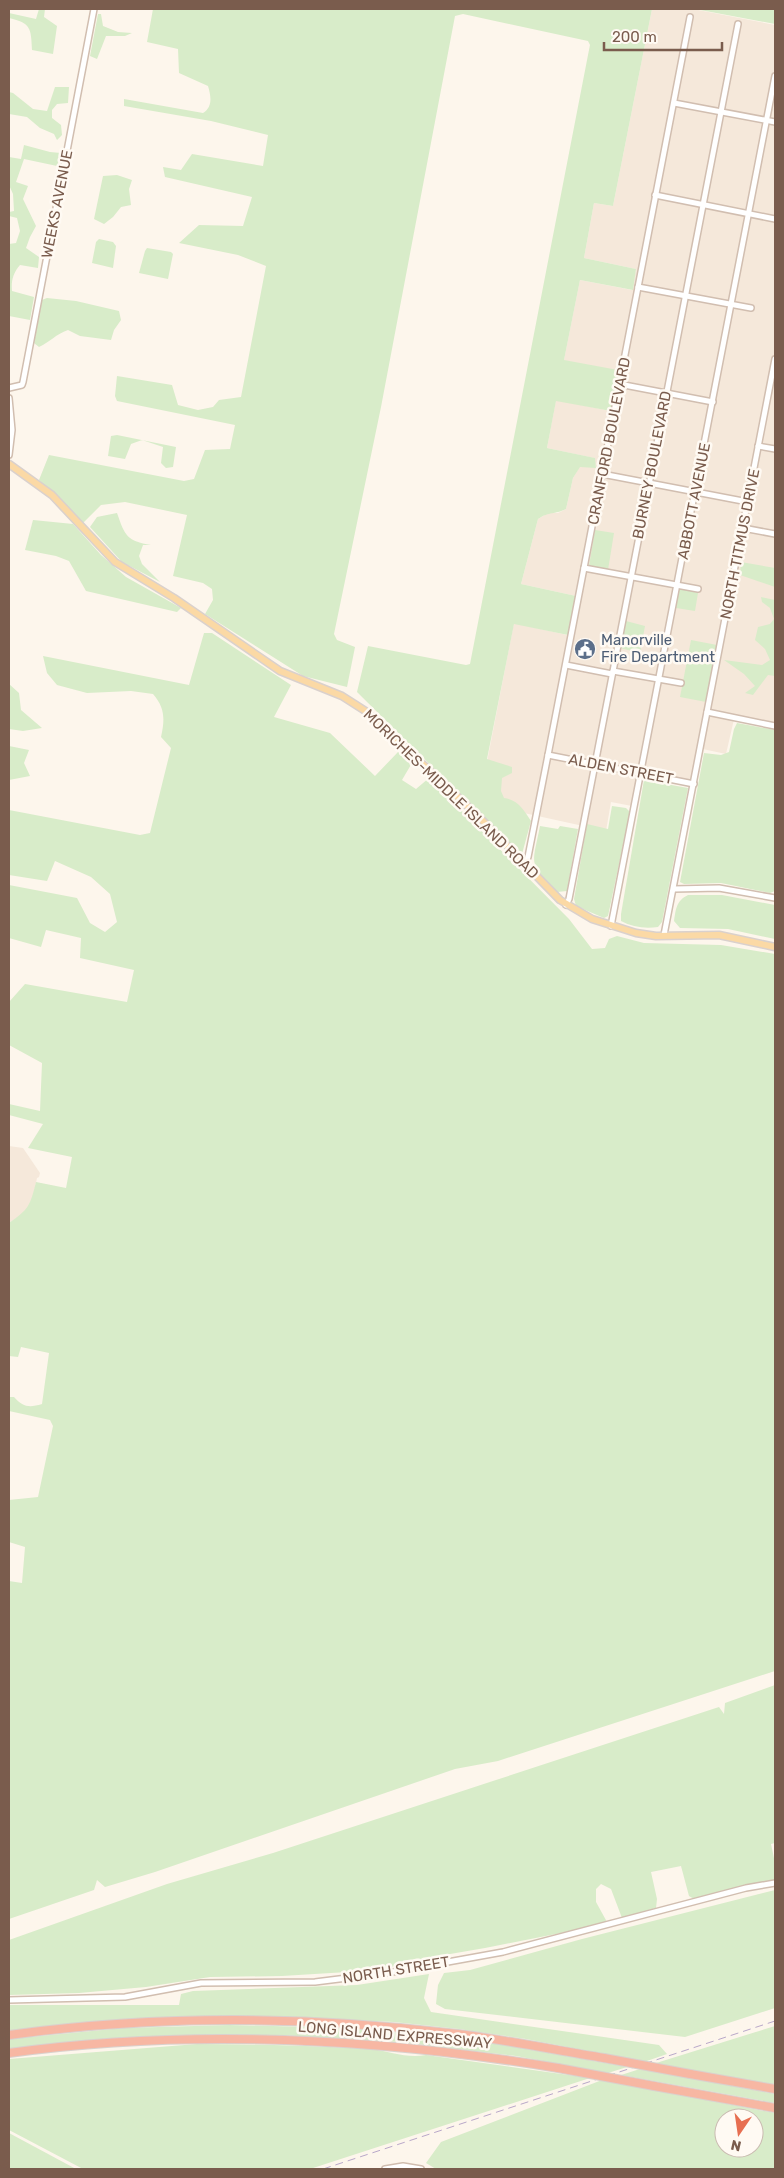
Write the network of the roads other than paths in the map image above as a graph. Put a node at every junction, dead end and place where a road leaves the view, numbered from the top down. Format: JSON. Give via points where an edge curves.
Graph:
{"nodes":[{"id":1,"x":94,"y":9,"type":"edge"},
{"id":2,"x":690,"y":17,"type":"dead end"},
{"id":3,"x":738,"y":24,"type":"dead end"},
{"id":4,"x":775,"y":76,"type":"edge"},
{"id":5,"x":674,"y":103,"type":"junction"},
{"id":6,"x":720,"y":111,"type":"junction"},
{"id":7,"x":767,"y":121,"type":"junction"},
{"id":8,"x":775,"y":122,"type":"edge"},
{"id":9,"x":656,"y":195,"type":"junction"},
{"id":10,"x":702,"y":204,"type":"junction"},
{"id":11,"x":749,"y":215,"type":"junction"},
{"id":12,"x":775,"y":219,"type":"edge"},
{"id":13,"x":638,"y":287,"type":"junction"},
{"id":14,"x":685,"y":296,"type":"junction"},
{"id":15,"x":731,"y":304,"type":"junction"},
{"id":16,"x":751,"y":308,"type":"dead end"},
{"id":17,"x":775,"y":360,"type":"edge"},
{"id":18,"x":619,"y":384,"type":"junction"},
{"id":19,"x":773,"y":386,"type":"edge"},
{"id":20,"x":9,"y":388,"type":"edge"},
{"id":21,"x":666,"y":393,"type":"junction"},
{"id":22,"x":9,"y":398,"type":"edge"},
{"id":23,"x":712,"y":402,"type":"junction"},
{"id":24,"x":758,"y":446,"type":"junction"},
{"id":25,"x":775,"y":449,"type":"edge"},
{"id":26,"x":9,"y":455,"type":"edge"},
{"id":27,"x":9,"y":464,"type":"edge"},
{"id":28,"x":602,"y":474,"type":"junction"},
{"id":29,"x":649,"y":483,"type":"junction"},
{"id":30,"x":695,"y":492,"type":"junction"},
{"id":31,"x":748,"y":502,"type":"junction"},
{"id":32,"x":743,"y":528,"type":"junction"},
{"id":33,"x":775,"y":534,"type":"edge"},
{"id":34,"x":584,"y":568,"type":"junction"},
{"id":35,"x":631,"y":577,"type":"junction"},
{"id":36,"x":677,"y":585,"type":"junction"},
{"id":37,"x":698,"y":589,"type":"dead end"},
{"id":38,"x":566,"y":665,"type":"junction"},
{"id":39,"x":613,"y":673,"type":"junction"},
{"id":40,"x":659,"y":680,"type":"junction"},
{"id":41,"x":680,"y":684,"type":"dead end"},
{"id":42,"x":707,"y":712,"type":"junction"},
{"id":43,"x":775,"y":726,"type":"edge"},
{"id":44,"x":548,"y":755,"type":"junction"},
{"id":45,"x":595,"y":764,"type":"junction"},
{"id":46,"x":640,"y":773,"type":"junction"},
{"id":47,"x":694,"y":784,"type":"junction"},
{"id":48,"x":525,"y":864,"type":"junction"},
{"id":49,"x":674,"y":888,"type":"junction"},
{"id":50,"x":775,"y":898,"type":"edge"},
{"id":51,"x":566,"y":905,"type":"junction"},
{"id":52,"x":611,"y":926,"type":"junction"},
{"id":53,"x":664,"y":935,"type":"junction"},
{"id":54,"x":775,"y":946,"type":"edge"},
{"id":55,"x":775,"y":1883,"type":"edge"},
{"id":56,"x":9,"y":2000,"type":"edge"},
{"id":57,"x":9,"y":2035,"type":"edge"},
{"id":58,"x":9,"y":2053,"type":"edge"},
{"id":59,"x":775,"y":2090,"type":"edge"},
{"id":60,"x":775,"y":2108,"type":"edge"},
{"id":61,"x":385,"y":2169,"type":"edge"},
{"id":62,"x":421,"y":2169,"type":"edge"}],
"edges":[{"from":1,"to":20,"type":"street","name":"WEEKS AVENUE","via":[[23,382]]},
{"from":2,"to":5,"type":"street","name":"CRANFORD BOULEVARD"},
{"from":3,"to":6,"type":"street","name":"BURNEY BOULEVARD"},
{"from":4,"to":7,"type":"street","name":"ABBOTT AVENUE"},
{"from":5,"to":6,"type":"street"},
{"from":5,"to":9,"type":"street","name":"CRANFORD BOULEVARD"},
{"from":6,"to":7,"type":"street"},
{"from":6,"to":10,"type":"street","name":"BURNEY BOULEVARD"},
{"from":7,"to":8,"type":"street"},
{"from":7,"to":11,"type":"street","name":"ABBOTT AVENUE"},
{"from":9,"to":10,"type":"street"},
{"from":9,"to":13,"type":"street","name":"CRANFORD BOULEVARD"},
{"from":10,"to":11,"type":"street"},
{"from":10,"to":14,"type":"street","name":"BURNEY BOULEVARD"},
{"from":11,"to":12,"type":"street"},
{"from":11,"to":15,"type":"street","name":"ABBOTT AVENUE"},
{"from":13,"to":14,"type":"street"},
{"from":13,"to":18,"type":"street","name":"CRANFORD BOULEVARD"},
{"from":14,"to":15,"type":"street"},
{"from":14,"to":21,"type":"street","name":"BURNEY BOULEVARD"},
{"from":15,"to":16,"type":"street"},
{"from":15,"to":23,"type":"street","name":"ABBOTT AVENUE"},
{"from":17,"to":19,"type":"street","name":"NORTH TITMUS DRIVE"},
{"from":18,"to":21,"type":"street"},
{"from":18,"to":28,"type":"street","name":"CRANFORD BOULEVARD"},
{"from":19,"to":24,"type":"street","name":"NORTH TITMUS DRIVE"},
{"from":21,"to":23,"type":"street"},
{"from":21,"to":29,"type":"street","name":"BURNEY BOULEVARD"},
{"from":22,"to":26,"type":"street","via":[[12,430]]},
{"from":23,"to":30,"type":"street","name":"ABBOTT AVENUE"},
{"from":24,"to":25,"type":"street"},
{"from":24,"to":31,"type":"street","name":"NORTH TITMUS DRIVE"},
{"from":27,"to":48,"type":"main road","name":"MORICHES-MIDDLE ISLAND ROAD","via":[[52,495],[115,562],[280,670],[342,696],[376,719]]},
{"from":28,"to":29,"type":"street"},
{"from":28,"to":34,"type":"street","name":"CRANFORD BOULEVARD"},
{"from":29,"to":30,"type":"street"},
{"from":29,"to":35,"type":"street","name":"BURNEY BOULEVARD"},
{"from":30,"to":31,"type":"street"},
{"from":30,"to":36,"type":"street","name":"ABBOTT AVENUE"},
{"from":31,"to":32,"type":"street","name":"NORTH TITMUS DRIVE"},
{"from":32,"to":33,"type":"street"},
{"from":32,"to":42,"type":"street","name":"NORTH TITMUS DRIVE"},
{"from":34,"to":35,"type":"street"},
{"from":34,"to":38,"type":"street","name":"CRANFORD BOULEVARD"},
{"from":35,"to":36,"type":"street"},
{"from":35,"to":39,"type":"street","name":"BURNEY BOULEVARD"},
{"from":36,"to":37,"type":"street"},
{"from":36,"to":40,"type":"street","name":"ABBOTT AVENUE"},
{"from":38,"to":39,"type":"street"},
{"from":38,"to":44,"type":"street","name":"CRANFORD BOULEVARD"},
{"from":39,"to":40,"type":"street"},
{"from":39,"to":45,"type":"street","name":"BURNEY BOULEVARD"},
{"from":40,"to":41,"type":"street"},
{"from":40,"to":46,"type":"street","name":"ABBOTT AVENUE"},
{"from":42,"to":43,"type":"street"},
{"from":42,"to":47,"type":"street","name":"NORTH TITMUS DRIVE"},
{"from":44,"to":45,"type":"street","name":"ALDEN STREET"},
{"from":44,"to":48,"type":"street","name":"CRANFORD BOULEVARD"},
{"from":45,"to":46,"type":"street","name":"ALDEN STREET"},
{"from":45,"to":51,"type":"street","name":"BURNEY BOULEVARD"},
{"from":46,"to":47,"type":"street","name":"ALDEN STREET"},
{"from":46,"to":52,"type":"street","name":"ABBOTT AVENUE"},
{"from":47,"to":49,"type":"street","name":"NORTH TITMUS DRIVE"},
{"from":48,"to":51,"type":"main road","name":"MORICHES-MIDDLE ISLAND ROAD"},
{"from":49,"to":50,"type":"street","via":[[719,888]]},
{"from":49,"to":53,"type":"street","name":"NORTH TITMUS DRIVE"},
{"from":51,"to":52,"type":"main road","name":"MORICHES-MIDDLE ISLAND ROAD"},
{"from":52,"to":53,"type":"main road","name":"MORICHES-MIDDLE ISLAND ROAD","via":[[647,935]]},
{"from":53,"to":54,"type":"main road","name":"MORICHES-MIDDLE ISLAND ROAD","via":[[719,935]]},
{"from":55,"to":56,"type":"street","name":"NORTH STREET","via":[[503,1952],[387,1973],[314,1982],[201,1983],[125,1998]]},
{"from":57,"to":59,"type":"highway","name":"LONG ISLAND EXPRESSWAY","bridge":true,"via":[[129,2024],[294,2021],[458,2034]]},
{"from":58,"to":60,"type":"highway","name":"LONG ISLAND EXPRESSWAY","bridge":true,"via":[[139,2042],[293,2039],[456,2052]]},
{"from":61,"to":62,"type":"street","via":[[403,2166]]}]}
